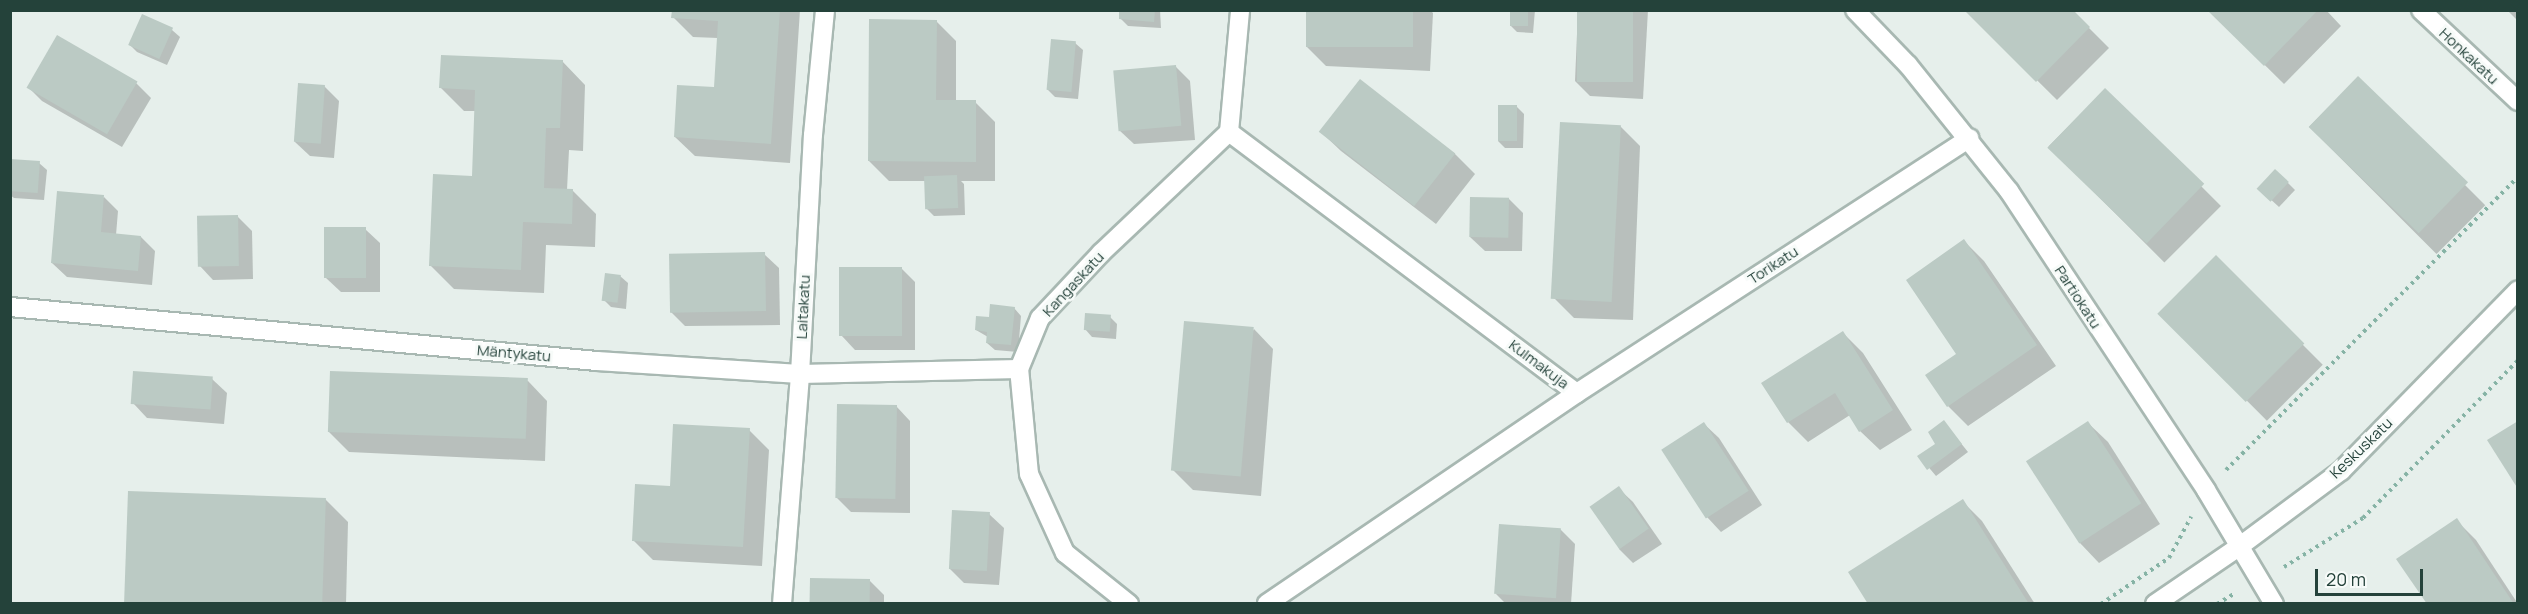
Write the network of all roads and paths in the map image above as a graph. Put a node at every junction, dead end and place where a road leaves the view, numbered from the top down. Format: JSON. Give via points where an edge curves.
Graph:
{"nodes":[{"id":1,"x":825,"y":10,"type":"edge"},
{"id":2,"x":1240,"y":10,"type":"edge"},
{"id":3,"x":1855,"y":10,"type":"edge"},
{"id":4,"x":2421,"y":10,"type":"edge"},
{"id":5,"x":2517,"y":101,"type":"edge"},
{"id":6,"x":1229,"y":132,"type":"junction"},
{"id":7,"x":1969,"y":138,"type":"junction"},
{"id":8,"x":2517,"y":177,"type":"edge"},
{"id":9,"x":2517,"y":290,"type":"edge"},
{"id":10,"x":10,"y":307,"type":"edge"},
{"id":11,"x":2517,"y":360,"type":"edge"},
{"id":12,"x":1019,"y":369,"type":"junction"},
{"id":13,"x":800,"y":374,"type":"junction"},
{"id":14,"x":1577,"y":393,"type":"junction"},
{"id":15,"x":2206,"y":490,"type":"junction"},
{"id":16,"x":2240,"y":546,"type":"junction"},
{"id":17,"x":2260,"y":582,"type":"junction"},
{"id":18,"x":782,"y":603,"type":"edge"},
{"id":19,"x":1129,"y":603,"type":"edge"},
{"id":20,"x":1267,"y":603,"type":"edge"},
{"id":21,"x":2101,"y":603,"type":"edge"},
{"id":22,"x":2155,"y":603,"type":"edge"},
{"id":23,"x":2274,"y":603,"type":"edge"}],
"edges":[{"from":1,"to":13,"type":"street","name":"Laitakatu","via":[[813,135]]},
{"from":2,"to":6,"type":"street"},
{"from":3,"to":7,"type":"street","name":"Partiokatu"},
{"from":4,"to":5,"type":"street","name":"Honkakatu"},
{"from":6,"to":12,"type":"street","name":"Kangaskatu","via":[[1101,253],[1040,318]]},
{"from":6,"to":14,"type":"street","name":"Kulmakuja"},
{"from":7,"to":14,"type":"street","name":"Torikatu"},
{"from":7,"to":15,"type":"street","name":"Partiokatu","via":[[2009,191]]},
{"from":8,"to":15,"type":"path"},
{"from":9,"to":16,"type":"street","name":"Keskuskatu","via":[[2341,471]]},
{"from":10,"to":13,"type":"street","name":"Mäntykatu","via":[[597,361]]},
{"from":11,"to":17,"type":"path","via":[[2363,518]]},
{"from":12,"to":13,"type":"street","name":"Mäntykatu"},
{"from":12,"to":19,"type":"street","name":"Kangaskatu","via":[[1029,474],[1065,553]]},
{"from":13,"to":18,"type":"street","name":"Laitakatu"},
{"from":14,"to":20,"type":"street","name":"Kulmakuja"},
{"from":15,"to":16,"type":"street","name":"Partiokatu"},
{"from":15,"to":21,"type":"path","via":[[2169,558]]},
{"from":16,"to":17,"type":"street","name":"Partiokatu"},
{"from":16,"to":22,"type":"street","name":"Keskuskatu"},
{"from":17,"to":23,"type":"street","name":"Partiokatu"}]}
